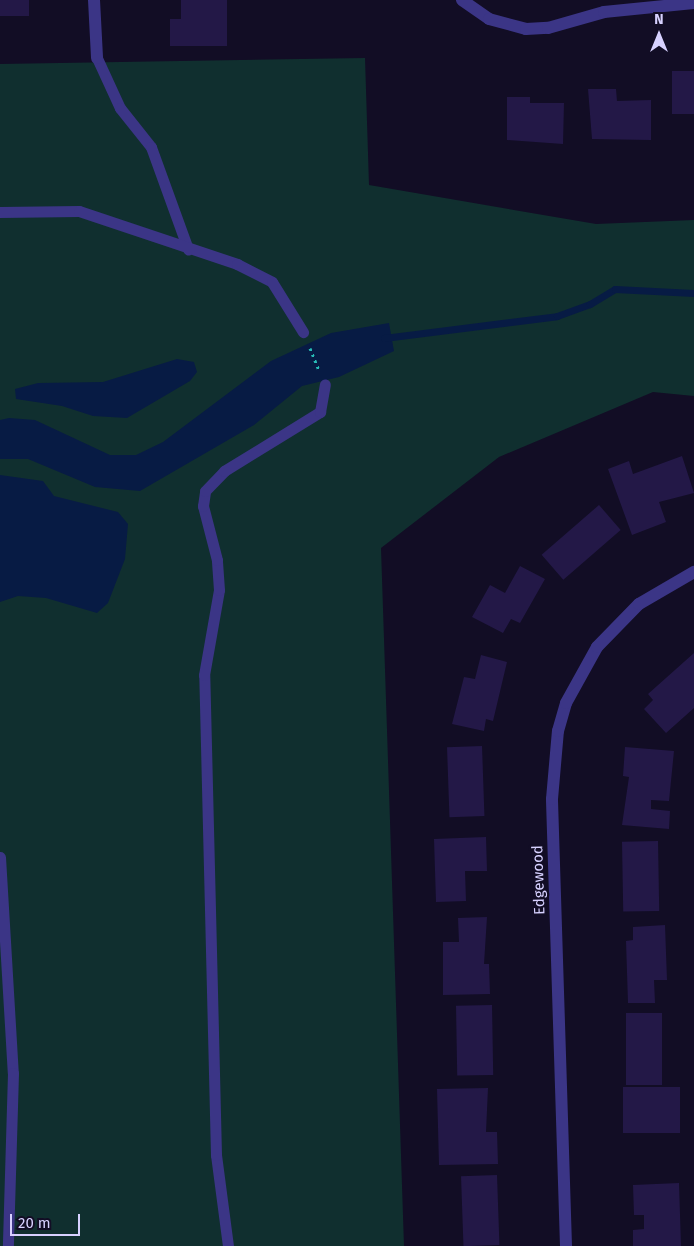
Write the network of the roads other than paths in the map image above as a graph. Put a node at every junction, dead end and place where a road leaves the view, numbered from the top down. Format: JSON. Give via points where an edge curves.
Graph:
{"nodes":[{"id":1,"x":94,"y":0,"type":"edge"},
{"id":2,"x":462,"y":0,"type":"edge"},
{"id":3,"x":694,"y":2,"type":"edge"},
{"id":4,"x":97,"y":58,"type":"joint"},
{"id":5,"x":0,"y":212,"type":"edge"},
{"id":6,"x":188,"y":249,"type":"junction"},
{"id":7,"x":303,"y":332,"type":"road end"},
{"id":8,"x":325,"y":384,"type":"road end"},
{"id":9,"x":694,"y":572,"type":"edge"},
{"id":10,"x":0,"y":857,"type":"edge"},
{"id":11,"x":8,"y":1246,"type":"edge"},
{"id":12,"x":228,"y":1246,"type":"edge"},
{"id":13,"x":566,"y":1246,"type":"edge"}],
"edges":[{"from":1,"to":4,"type":"street"},
{"from":2,"to":3,"type":"street","via":[[489,18],[526,30],[548,28],[619,10]]},
{"from":4,"to":6,"type":"lane","via":[[120,108],[151,148]]},
{"from":5,"to":6,"type":"lane","via":[[79,211]]},
{"from":6,"to":7,"type":"lane","via":[[237,264],[272,282]]},
{"from":8,"to":12,"type":"lane","via":[[320,412],[224,471],[205,491],[203,506],[217,560],[219,590],[204,675],[216,1155]]},
{"from":9,"to":13,"type":"street","name":"Edgewood","via":[[639,604],[597,647],[566,703],[556,738],[552,799]]},
{"from":10,"to":11,"type":"lane","via":[[13,1073]]}]}
